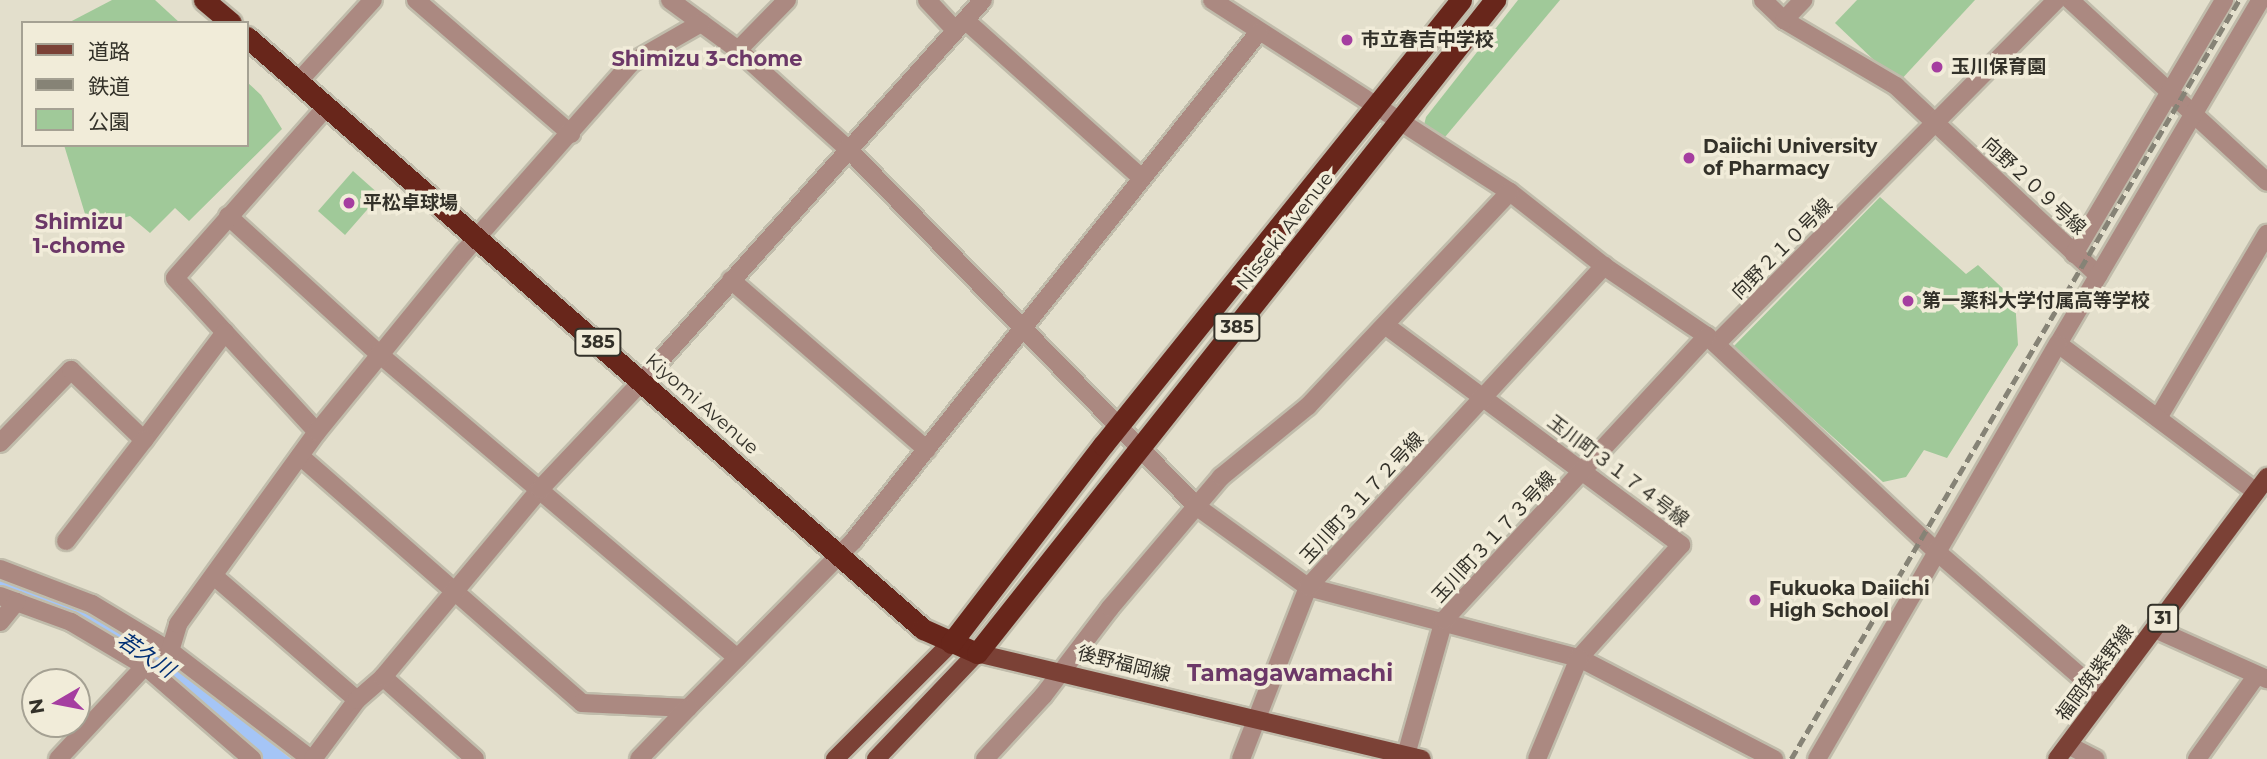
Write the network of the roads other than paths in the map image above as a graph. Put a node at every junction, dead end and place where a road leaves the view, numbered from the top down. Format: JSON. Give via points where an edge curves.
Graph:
{"nodes":[{"id":1,"x":204,"y":0,"type":"edge"},
{"id":2,"x":373,"y":0,"type":"edge"},
{"id":3,"x":416,"y":0,"type":"edge"},
{"id":4,"x":670,"y":0,"type":"edge"},
{"id":5,"x":788,"y":0,"type":"edge"},
{"id":6,"x":927,"y":0,"type":"edge"},
{"id":7,"x":983,"y":0,"type":"edge"},
{"id":8,"x":1212,"y":0,"type":"edge"},
{"id":9,"x":1461,"y":0,"type":"edge"},
{"id":10,"x":1495,"y":0,"type":"edge"},
{"id":11,"x":1763,"y":0,"type":"edge"},
{"id":12,"x":1802,"y":0,"type":"edge"},
{"id":13,"x":2056,"y":0,"type":"edge"},
{"id":14,"x":2070,"y":0,"type":"edge"},
{"id":15,"x":2224,"y":0,"type":"edge"},
{"id":16,"x":2261,"y":0,"type":"edge"},
{"id":17,"x":1784,"y":20,"type":"junction"},
{"id":18,"x":229,"y":21,"type":"edge"},
{"id":19,"x":701,"y":23,"type":"junction"},
{"id":20,"x":960,"y":25,"type":"junction"},
{"id":21,"x":1259,"y":32,"type":"junction"},
{"id":22,"x":248,"y":38,"type":"edge"},
{"id":23,"x":737,"y":50,"type":"junction"},
{"id":24,"x":298,"y":82,"type":"junction"},
{"id":25,"x":2171,"y":92,"type":"junction"},
{"id":26,"x":327,"y":106,"type":"junction"},
{"id":27,"x":1376,"y":107,"type":"junction"},
{"id":28,"x":2194,"y":112,"type":"junction"},
{"id":29,"x":1398,"y":124,"type":"junction"},
{"id":30,"x":1938,"y":124,"type":"junction"},
{"id":31,"x":571,"y":134,"type":"junction"},
{"id":32,"x":847,"y":148,"type":"junction"},
{"id":33,"x":1142,"y":178,"type":"junction"},
{"id":34,"x":2267,"y":182,"type":"edge"},
{"id":35,"x":1510,"y":191,"type":"junction"},
{"id":36,"x":228,"y":216,"type":"junction"},
{"id":37,"x":2267,"y":234,"type":"edge"},
{"id":38,"x":478,"y":237,"type":"junction"},
{"id":39,"x":2074,"y":254,"type":"junction"},
{"id":40,"x":1604,"y":266,"type":"junction"},
{"id":41,"x":2098,"y":275,"type":"junction"},
{"id":42,"x":732,"y":280,"type":"junction"},
{"id":43,"x":1385,"y":325,"type":"junction"},
{"id":44,"x":1023,"y":330,"type":"junction"},
{"id":45,"x":225,"y":332,"type":"junction"},
{"id":46,"x":1711,"y":340,"type":"junction"},
{"id":47,"x":2057,"y":344,"type":"junction"},
{"id":48,"x":379,"y":354,"type":"junction"},
{"id":49,"x":642,"y":382,"type":"junction"},
{"id":50,"x":1485,"y":396,"type":"junction"},
{"id":51,"x":2158,"y":418,"type":"junction"},
{"id":52,"x":1118,"y":427,"type":"junction"},
{"id":53,"x":317,"y":432,"type":"junction"},
{"id":54,"x":144,"y":440,"type":"junction"},
{"id":55,"x":0,"y":443,"type":"edge"},
{"id":56,"x":1140,"y":449,"type":"junction"},
{"id":57,"x":927,"y":450,"type":"junction"},
{"id":58,"x":300,"y":456,"type":"junction"},
{"id":59,"x":1584,"y":472,"type":"junction"},
{"id":60,"x":2263,"y":486,"type":"edge"},
{"id":61,"x":540,"y":489,"type":"junction"},
{"id":62,"x":1196,"y":506,"type":"junction"},
{"id":63,"x":66,"y":541,"type":"dead end"},
{"id":64,"x":1936,"y":551,"type":"junction"},
{"id":65,"x":839,"y":554,"type":"junction"},
{"id":66,"x":0,"y":569,"type":"edge"},
{"id":67,"x":214,"y":576,"type":"junction"},
{"id":68,"x":1308,"y":587,"type":"junction"},
{"id":69,"x":452,"y":592,"type":"junction"},
{"id":70,"x":8,"y":599,"type":"edge"},
{"id":71,"x":1444,"y":620,"type":"junction"},
{"id":72,"x":0,"y":622,"type":"edge"},
{"id":73,"x":2155,"y":629,"type":"junction"},
{"id":74,"x":951,"y":643,"type":"junction"},
{"id":75,"x":170,"y":651,"type":"junction"},
{"id":76,"x":978,"y":653,"type":"junction"},
{"id":77,"x":737,"y":658,"type":"junction"},
{"id":78,"x":1580,"y":658,"type":"junction"},
{"id":79,"x":145,"y":666,"type":"junction"},
{"id":80,"x":1061,"y":670,"type":"junction"},
{"id":81,"x":2263,"y":676,"type":"edge"},
{"id":82,"x":383,"y":677,"type":"junction"},
{"id":83,"x":2103,"y":696,"type":"junction"},
{"id":84,"x":357,"y":700,"type":"junction"},
{"id":85,"x":688,"y":708,"type":"junction"},
{"id":86,"x":1258,"y":719,"type":"junction"},
{"id":87,"x":2062,"y":752,"type":"edge"},
{"id":88,"x":1414,"y":757,"type":"edge"},
{"id":89,"x":58,"y":759,"type":"edge"},
{"id":90,"x":252,"y":759,"type":"edge"},
{"id":91,"x":312,"y":759,"type":"edge"},
{"id":92,"x":475,"y":759,"type":"edge"},
{"id":93,"x":639,"y":759,"type":"edge"},
{"id":94,"x":835,"y":759,"type":"edge"},
{"id":95,"x":876,"y":759,"type":"edge"},
{"id":96,"x":985,"y":759,"type":"edge"},
{"id":97,"x":1241,"y":759,"type":"edge"},
{"id":98,"x":1537,"y":759,"type":"edge"},
{"id":99,"x":1774,"y":759,"type":"edge"},
{"id":100,"x":1817,"y":759,"type":"edge"},
{"id":101,"x":2096,"y":759,"type":"edge"},
{"id":102,"x":2197,"y":759,"type":"edge"}],
"edges":[{"from":1,"to":18,"type":"highway"},
{"from":2,"to":24,"type":"street"},
{"from":3,"to":31,"type":"street"},
{"from":4,"to":19,"type":"street"},
{"from":5,"to":23,"type":"street"},
{"from":6,"to":20,"type":"street"},
{"from":7,"to":20,"type":"street"},
{"from":8,"to":21,"type":"street"},
{"from":9,"to":27,"type":"highway","name":"Nisseki Avenue","number":"385"},
{"from":10,"to":29,"type":"highway","name":"Nisseki Avenue","number":"385"},
{"from":11,"to":17,"type":"street","name":"向野２０９号線"},
{"from":12,"to":17,"type":"street"},
{"from":13,"to":30,"type":"street","name":"向野２１０号線"},
{"from":14,"to":25,"type":"street"},
{"from":15,"to":25,"type":"street","name":"向野２０９号線"},
{"from":16,"to":28,"type":"street"},
{"from":17,"to":30,"type":"street","name":"向野２０９号線","via":[[1896,86]]},
{"from":19,"to":23,"type":"street"},
{"from":19,"to":31,"type":"street","via":[[631,63]]},
{"from":20,"to":32,"type":"street"},
{"from":20,"to":33,"type":"street"},
{"from":21,"to":27,"type":"street"},
{"from":21,"to":33,"type":"street"},
{"from":22,"to":24,"type":"highway","name":"Kiyomi Avenue","number":"385"},
{"from":23,"to":32,"type":"street"},
{"from":24,"to":26,"type":"highway","name":"Kiyomi Avenue","number":"385"},
{"from":25,"to":28,"type":"street"},
{"from":25,"to":39,"type":"street","name":"向野２０９号線"},
{"from":26,"to":36,"type":"street"},
{"from":26,"to":38,"type":"highway","name":"Kiyomi Avenue","number":"385"},
{"from":27,"to":29,"type":"street"},
{"from":27,"to":52,"type":"highway","name":"Nisseki Avenue","number":"385"},
{"from":28,"to":34,"type":"street"},
{"from":28,"to":41,"type":"street"},
{"from":29,"to":35,"type":"street"},
{"from":29,"to":56,"type":"highway","name":"Nisseki Avenue","number":"385"},
{"from":30,"to":39,"type":"street","name":"向野２０９号線"},
{"from":30,"to":46,"type":"street","name":"向野２１０号線"},
{"from":31,"to":38,"type":"street"},
{"from":32,"to":42,"type":"street"},
{"from":32,"to":44,"type":"street"},
{"from":33,"to":44,"type":"street"},
{"from":35,"to":40,"type":"street"},
{"from":35,"to":43,"type":"street"},
{"from":36,"to":45,"type":"street","via":[[175,278]]},
{"from":36,"to":48,"type":"street"},
{"from":37,"to":51,"type":"street"},
{"from":38,"to":48,"type":"street"},
{"from":38,"to":49,"type":"highway","name":"Kiyomi Avenue","number":"385"},
{"from":39,"to":41,"type":"street"},
{"from":40,"to":46,"type":"street"},
{"from":40,"to":50,"type":"street","name":"玉川町３１７２号線"},
{"from":41,"to":47,"type":"street"},
{"from":42,"to":49,"type":"street"},
{"from":42,"to":57,"type":"street"},
{"from":43,"to":50,"type":"street","name":"玉川町３１７４号線"},
{"from":43,"to":62,"type":"street","via":[[1308,406],[1221,477]]},
{"from":44,"to":52,"type":"street"},
{"from":44,"to":57,"type":"street"},
{"from":45,"to":53,"type":"street"},
{"from":45,"to":54,"type":"street"},
{"from":46,"to":59,"type":"street","name":"向野２１０号線"},
{"from":46,"to":64,"type":"street"},
{"from":47,"to":51,"type":"street"},
{"from":47,"to":64,"type":"street"},
{"from":48,"to":53,"type":"street"},
{"from":48,"to":61,"type":"street"},
{"from":49,"to":61,"type":"street"},
{"from":49,"to":65,"type":"highway","name":"Kiyomi Avenue","number":"385"},
{"from":50,"to":59,"type":"street","name":"玉川町３１７４号線"},
{"from":50,"to":68,"type":"street","name":"玉川町３１７２号線"},
{"from":51,"to":60,"type":"street"},
{"from":52,"to":56,"type":"street"},
{"from":52,"to":74,"type":"highway","name":"Nisseki Avenue","number":"385"},
{"from":53,"to":58,"type":"street"},
{"from":54,"to":55,"type":"street","via":[[71,370]]},
{"from":54,"to":63,"type":"street"},
{"from":56,"to":62,"type":"street"},
{"from":56,"to":76,"type":"highway","name":"Nisseki Avenue","number":"385"},
{"from":57,"to":65,"type":"street"},
{"from":58,"to":67,"type":"street"},
{"from":58,"to":69,"type":"street"},
{"from":59,"to":71,"type":"street","name":"玉川町３１７３号線"},
{"from":59,"to":78,"type":"street","name":"玉川町３１７４号線","via":[[1681,545]]},
{"from":60,"to":73,"type":"main road","name":"福岡筑紫野線","number":"31"},
{"from":61,"to":69,"type":"street"},
{"from":61,"to":77,"type":"street"},
{"from":62,"to":68,"type":"street"},
{"from":62,"to":80,"type":"street"},
{"from":64,"to":83,"type":"street"},
{"from":64,"to":100,"type":"street"},
{"from":65,"to":74,"type":"highway","name":"Kiyomi Avenue","number":"385","via":[[923,629]]},
{"from":65,"to":77,"type":"street"},
{"from":66,"to":75,"type":"street","via":[[92,604]]},
{"from":67,"to":75,"type":"street","via":[[178,624]]},
{"from":67,"to":84,"type":"street"},
{"from":68,"to":71,"type":"street"},
{"from":68,"to":86,"type":"street","name":"玉川町３１７２号線"},
{"from":69,"to":82,"type":"street"},
{"from":69,"to":85,"type":"street","via":[[582,703]]},
{"from":70,"to":72,"type":"street"},
{"from":70,"to":79,"type":"street","via":[[71,622]]},
{"from":71,"to":78,"type":"street"},
{"from":71,"to":88,"type":"street","name":"玉川町３１７３号線"},
{"from":73,"to":81,"type":"street"},
{"from":73,"to":83,"type":"main road","name":"福岡筑紫野線","number":"31"},
{"from":74,"to":76,"type":"highway","name":"Kiyomi Avenue","number":"385"},
{"from":74,"to":94,"type":"main road"},
{"from":75,"to":91,"type":"street"},
{"from":76,"to":80,"type":"main road","name":"後野福岡線"},
{"from":76,"to":95,"type":"main road"},
{"from":77,"to":85,"type":"street"},
{"from":78,"to":98,"type":"street","name":"玉川町３１７４号線"},
{"from":78,"to":99,"type":"street"},
{"from":79,"to":89,"type":"street"},
{"from":79,"to":90,"type":"street"},
{"from":80,"to":86,"type":"main road","name":"後野福岡線"},
{"from":80,"to":96,"type":"street"},
{"from":81,"to":102,"type":"street"},
{"from":82,"to":84,"type":"street"},
{"from":82,"to":92,"type":"street"},
{"from":83,"to":87,"type":"main road","name":"福岡筑紫野線","number":"31"},
{"from":84,"to":91,"type":"street"},
{"from":85,"to":93,"type":"street"},
{"from":86,"to":88,"type":"main road","name":"後野福岡線"},
{"from":86,"to":97,"type":"street","name":"玉川町３１７２号線"},
{"from":87,"to":101,"type":"street"}]}
